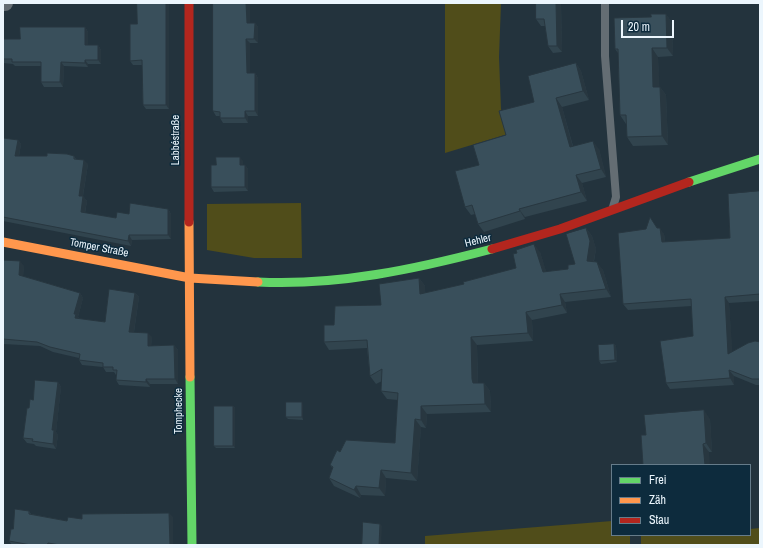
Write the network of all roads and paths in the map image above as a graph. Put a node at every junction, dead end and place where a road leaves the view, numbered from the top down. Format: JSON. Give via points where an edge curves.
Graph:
{"nodes":[{"id":1,"x":190,"y":3,"type":"edge"},
{"id":2,"x":605,"y":3,"type":"edge"},
{"id":3,"x":760,"y":159,"type":"edge"},
{"id":4,"x":612,"y":212,"type":"junction"},
{"id":5,"x":3,"y":242,"type":"edge"},
{"id":6,"x":190,"y":278,"type":"junction"},
{"id":7,"x":192,"y":545,"type":"edge"}],
"edges":[{"from":1,"to":6,"type":"main road","name":"Labbéstraße"},
{"from":2,"to":4,"type":"lane","via":[[606,56],[616,197]]},
{"from":3,"to":4,"type":"main road","name":"Hehler","via":[[708,175]]},
{"from":4,"to":6,"type":"main road","name":"Hehler","via":[[497,248],[431,265],[382,274],[286,283]]},
{"from":5,"to":6,"type":"main road","name":"Tomper Straße"},
{"from":6,"to":7,"type":"main road","name":"Tomphecke"}]}
